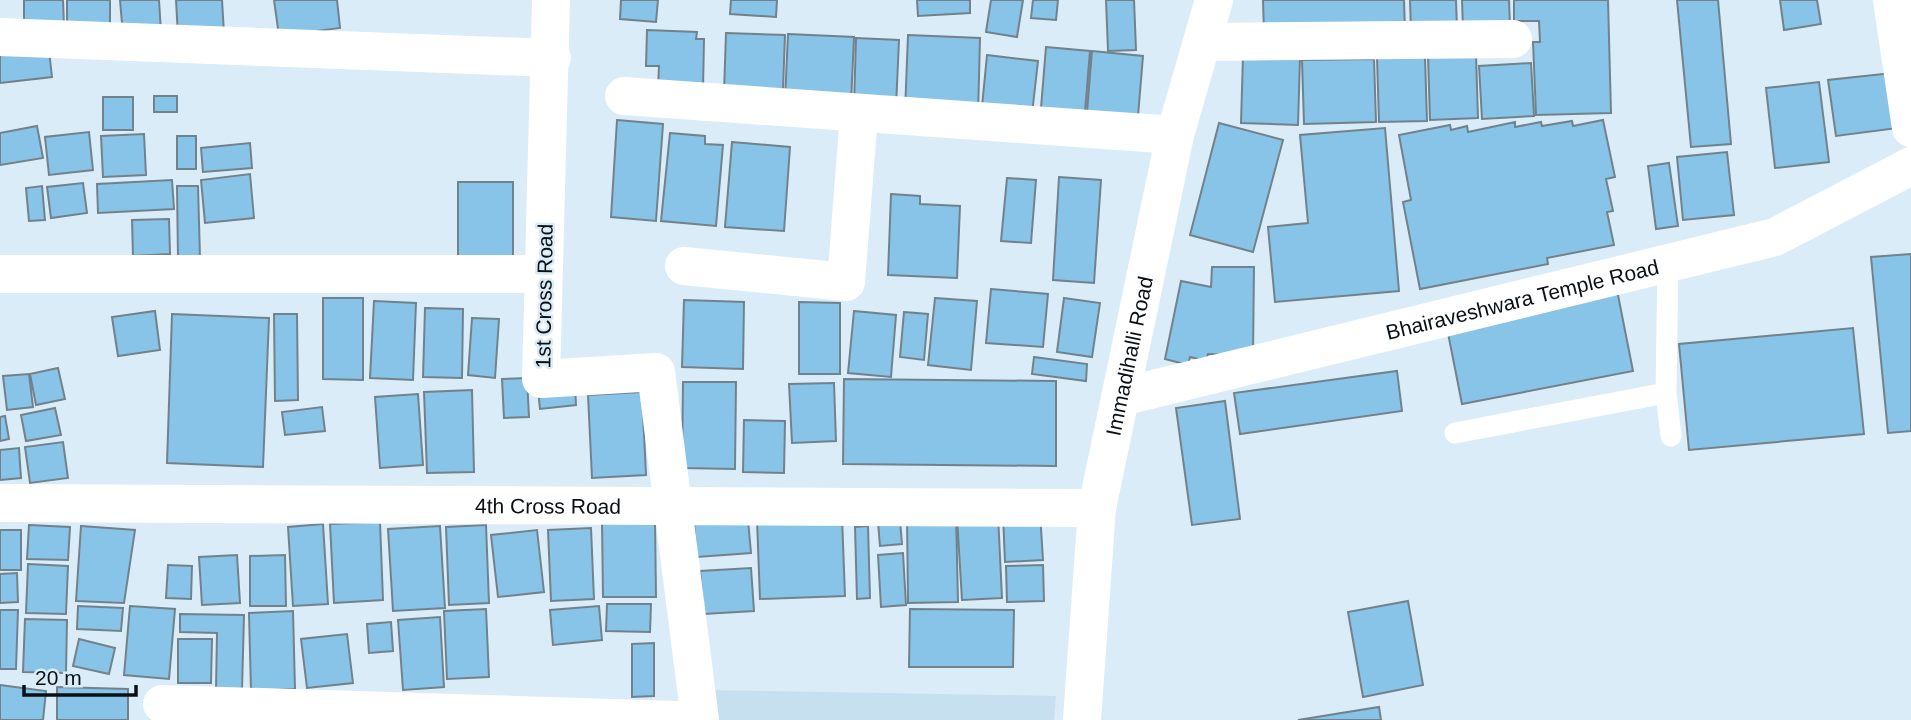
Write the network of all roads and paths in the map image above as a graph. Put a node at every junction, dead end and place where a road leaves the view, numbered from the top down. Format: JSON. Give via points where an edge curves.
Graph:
{"nodes":[{"id":1,"x":551,"y":0,"type":"edge"},
{"id":2,"x":1214,"y":0,"type":"edge"},
{"id":3,"x":1892,"y":0,"type":"edge"},
{"id":4,"x":0,"y":37,"type":"edge"},
{"id":5,"x":1513,"y":39,"type":"dead end"},
{"id":6,"x":1205,"y":42,"type":"junction"},
{"id":7,"x":552,"y":58,"type":"junction"},
{"id":8,"x":624,"y":96,"type":"dead end"},
{"id":9,"x":859,"y":115,"type":"junction"},
{"id":10,"x":1911,"y":128,"type":"edge"},
{"id":11,"x":1175,"y":135,"type":"junction"},
{"id":12,"x":1911,"y":166,"type":"edge"},
{"id":13,"x":1668,"y":262,"type":"junction"},
{"id":14,"x":0,"y":266,"type":"edge"},
{"id":15,"x":684,"y":266,"type":"dead end"},
{"id":16,"x":0,"y":274,"type":"edge"},
{"id":17,"x":543,"y":274,"type":"junction"},
{"id":18,"x":1667,"y":393,"type":"junction"},
{"id":19,"x":1121,"y":397,"type":"junction"},
{"id":20,"x":1455,"y":433,"type":"dead end"},
{"id":21,"x":1671,"y":436,"type":"dead end"},
{"id":22,"x":0,"y":502,"type":"edge"},
{"id":23,"x":675,"y":506,"type":"junction"},
{"id":24,"x":1097,"y":508,"type":"junction"},
{"id":25,"x":162,"y":704,"type":"dead end"},
{"id":26,"x":677,"y":720,"type":"edge"},
{"id":27,"x":700,"y":720,"type":"edge"},
{"id":28,"x":1082,"y":720,"type":"edge"}],
"edges":[{"from":1,"to":7,"type":"street","name":"1st Cross Road"},
{"from":2,"to":6,"type":"street","name":"Immadihalli Road"},
{"from":3,"to":10,"type":"street"},
{"from":4,"to":7,"type":"street"},
{"from":5,"to":6,"type":"street"},
{"from":6,"to":11,"type":"street","name":"Immadihalli Road"},
{"from":7,"to":17,"type":"street","name":"1st Cross Road"},
{"from":8,"to":9,"type":"street"},
{"from":9,"to":11,"type":"street"},
{"from":9,"to":15,"type":"street","via":[[846,282]]},
{"from":11,"to":19,"type":"street","name":"Immadihalli Road"},
{"from":12,"to":13,"type":"street","name":"Bhairaveshwara Temple Road","via":[[1775,237]]},
{"from":13,"to":18,"type":"lane"},
{"from":13,"to":19,"type":"street","name":"Bhairaveshwara Temple Road"},
{"from":14,"to":16,"type":"street"},
{"from":16,"to":17,"type":"street"},
{"from":17,"to":23,"type":"street","name":"1st Cross Road","via":[[541,379],[656,372]]},
{"from":18,"to":20,"type":"lane"},
{"from":18,"to":21,"type":"lane"},
{"from":19,"to":24,"type":"street","name":"Immadihalli Road"},
{"from":22,"to":23,"type":"street","name":"4th Cross Road"},
{"from":23,"to":24,"type":"street","name":"4th Cross Road"},
{"from":23,"to":27,"type":"street","name":"1st Cross Road"},
{"from":24,"to":28,"type":"street","name":"Immadihalli Road"},
{"from":25,"to":26,"type":"street"}]}
